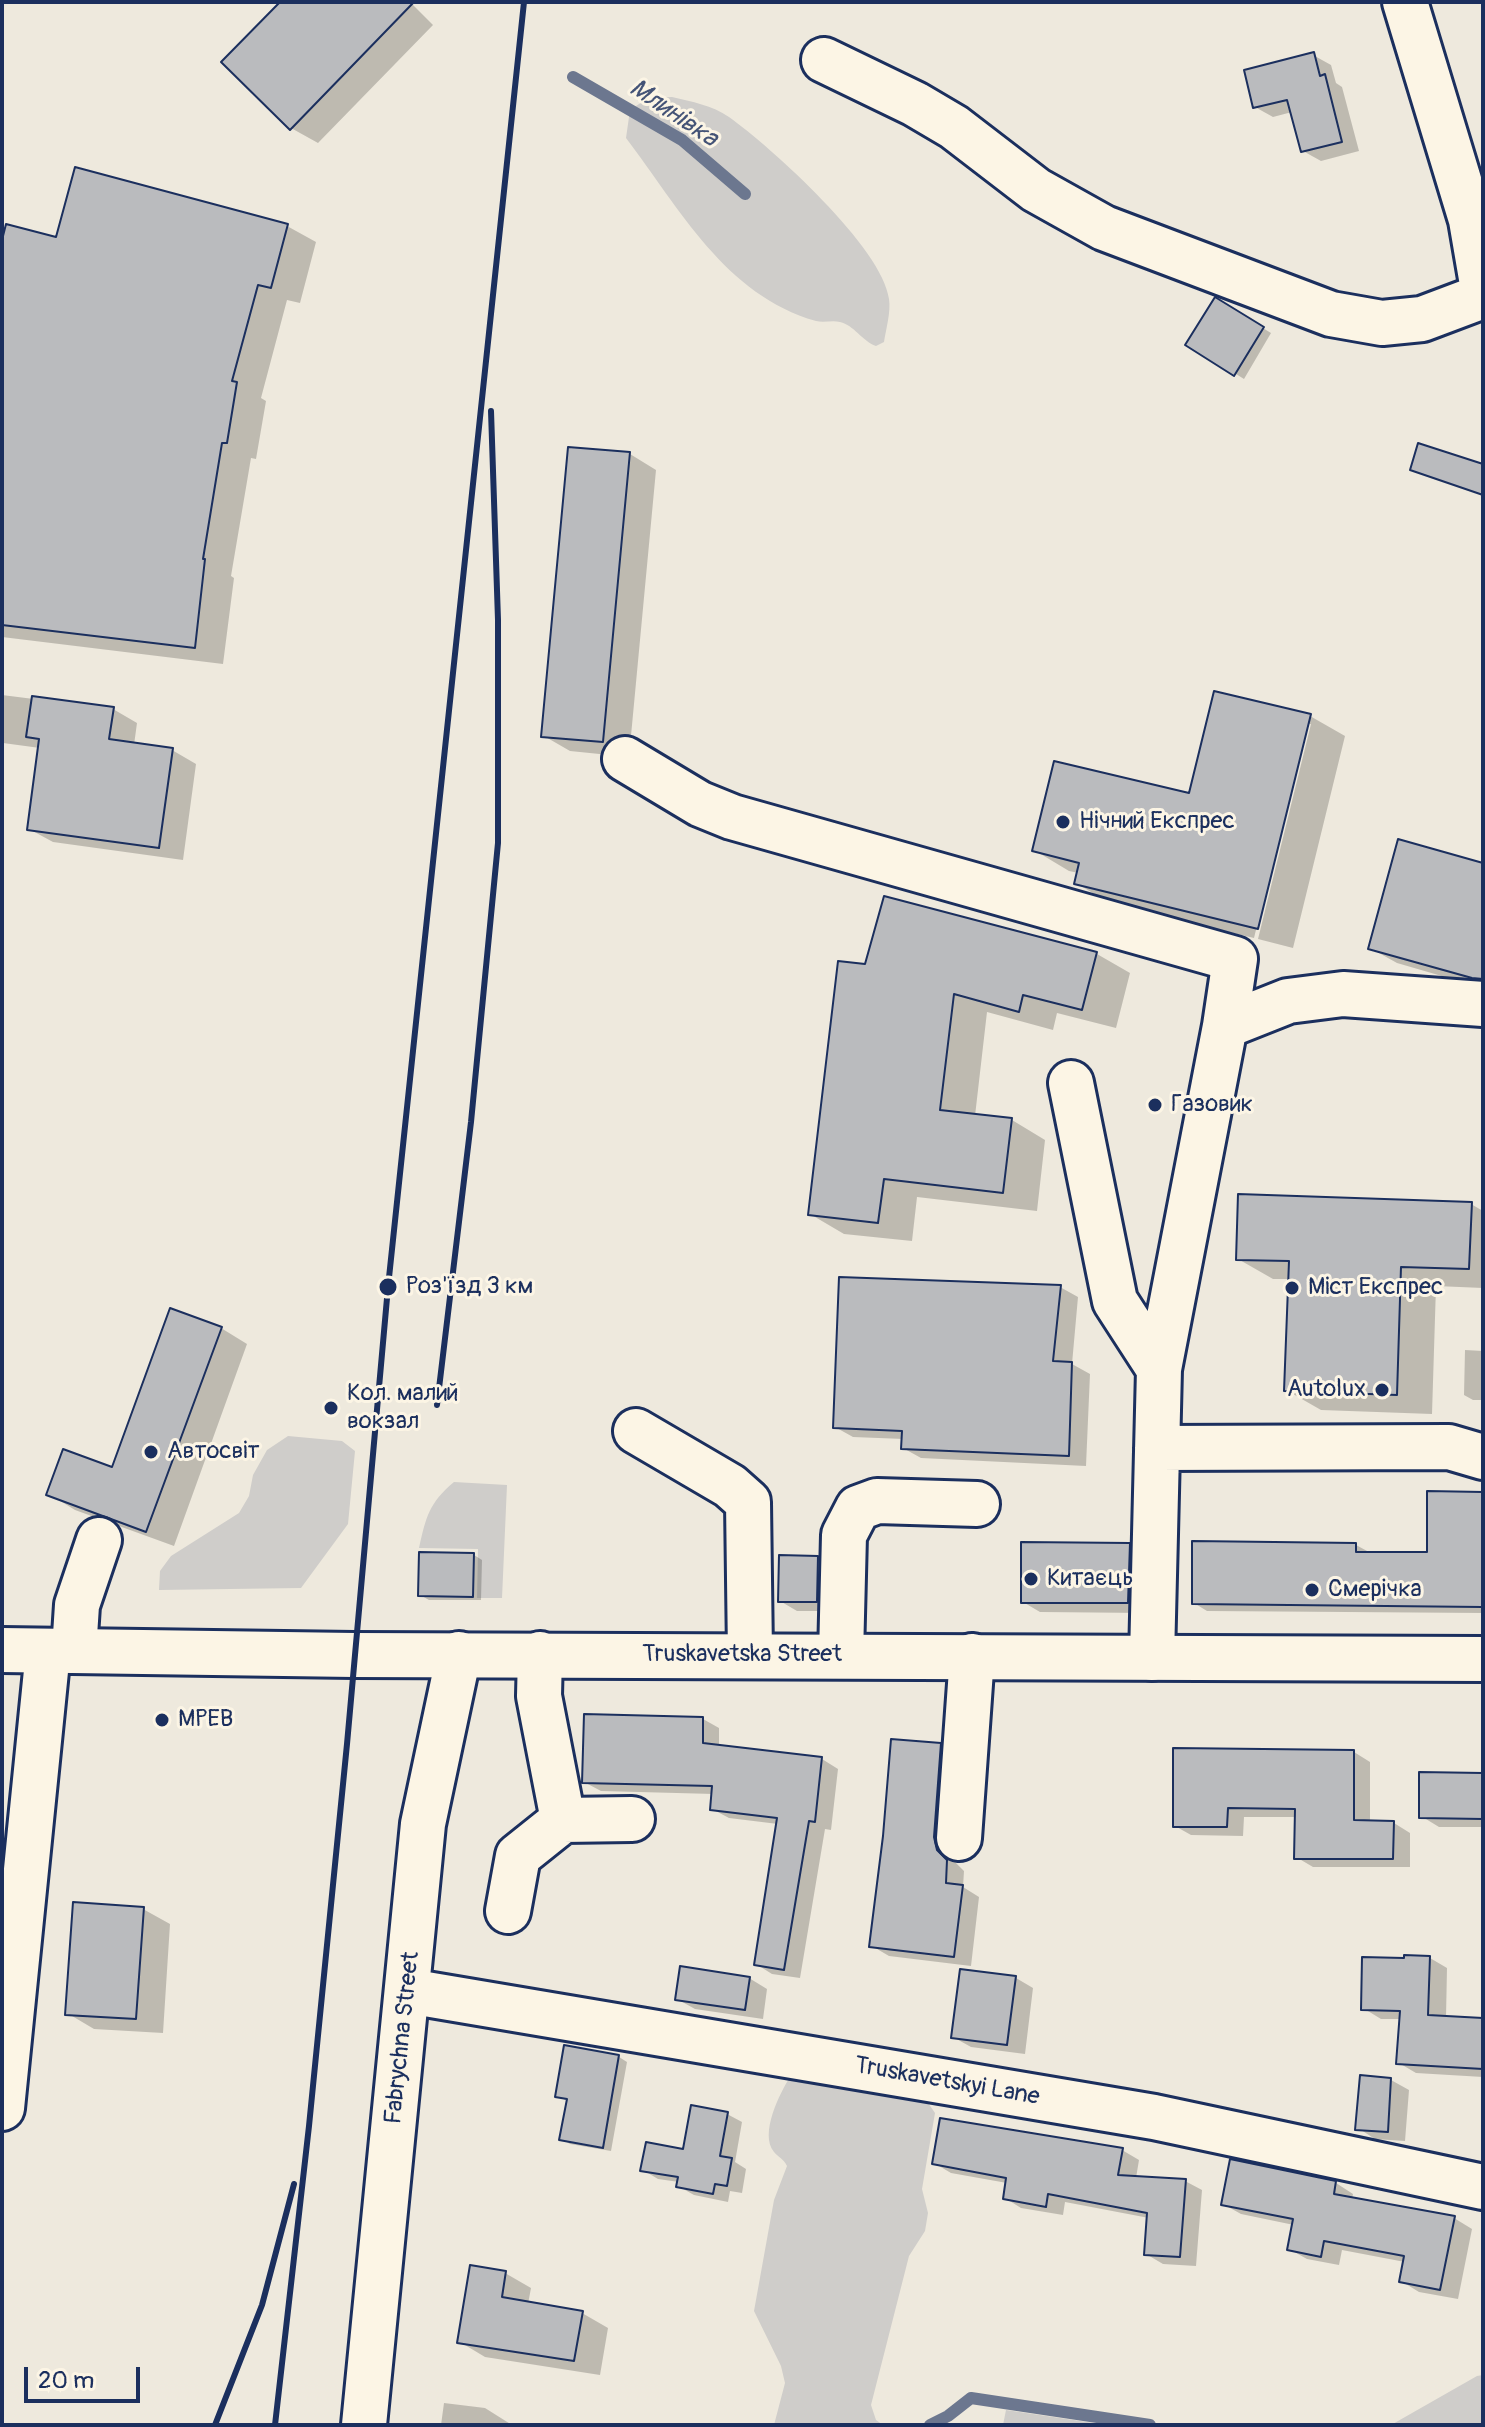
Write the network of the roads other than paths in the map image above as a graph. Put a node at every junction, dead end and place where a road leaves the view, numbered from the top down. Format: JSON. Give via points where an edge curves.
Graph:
{"nodes":[{"id":1,"x":1405,"y":2,"type":"edge"},
{"id":2,"x":824,"y":60,"type":"dead end"},
{"id":3,"x":1477,"y":218,"type":"edge"},
{"id":4,"x":1483,"y":293,"type":"edge"},
{"id":5,"x":625,"y":759,"type":"dead end"},
{"id":6,"x":1483,"y":1004,"type":"edge"},
{"id":7,"x":1225,"y":1026,"type":"junction"},
{"id":8,"x":1071,"y":1083,"type":"dead end"},
{"id":9,"x":1159,"y":1369,"type":"junction"},
{"id":10,"x":636,"y":1431,"type":"dead end"},
{"id":11,"x":1157,"y":1448,"type":"junction"},
{"id":12,"x":1483,"y":1457,"type":"edge"},
{"id":13,"x":977,"y":1504,"type":"dead end"},
{"id":14,"x":99,"y":1540,"type":"dead end"},
{"id":15,"x":2,"y":1650,"type":"edge"},
{"id":16,"x":61,"y":1651,"type":"junction"},
{"id":17,"x":459,"y":1654,"type":"junction"},
{"id":18,"x":540,"y":1654,"type":"junction"},
{"id":19,"x":750,"y":1655,"type":"junction"},
{"id":20,"x":841,"y":1656,"type":"junction"},
{"id":21,"x":972,"y":1656,"type":"junction"},
{"id":22,"x":1152,"y":1658,"type":"junction"},
{"id":23,"x":1483,"y":1659,"type":"edge"},
{"id":24,"x":632,"y":1819,"type":"dead end"},
{"id":25,"x":563,"y":1820,"type":"junction"},
{"id":26,"x":959,"y":1838,"type":"dead end"},
{"id":27,"x":508,"y":1911,"type":"dead end"},
{"id":28,"x":408,"y":1991,"type":"junction"},
{"id":29,"x":2,"y":2108,"type":"edge"},
{"id":30,"x":1483,"y":2187,"type":"edge"},
{"id":31,"x":364,"y":2425,"type":"edge"}],
"edges":[{"from":1,"to":3,"type":"street"},
{"from":2,"to":4,"type":"street","via":[[954,127],[1036,190],[1104,228],[1331,314],[1382,323],[1422,319]]},
{"from":3,"to":4,"type":"street"},
{"from":5,"to":7,"type":"street","via":[[732,817],[1235,959]]},
{"from":6,"to":7,"type":"street","via":[[1343,994],[1288,1001]]},
{"from":7,"to":9,"type":"street"},
{"from":8,"to":9,"type":"street","via":[[1115,1301]]},
{"from":9,"to":11,"type":"street"},
{"from":10,"to":19,"type":"street","via":[[748,1502]]},
{"from":11,"to":12,"type":"street","via":[[1449,1447]]},
{"from":11,"to":22,"type":"street"},
{"from":13,"to":20,"type":"street","via":[[877,1501],[858,1508],[844,1535]]},
{"from":14,"to":16,"type":"street"},
{"from":15,"to":16,"type":"street","name":"Truskavetska Street"},
{"from":16,"to":17,"type":"street","name":"Truskavetska Street"},
{"from":16,"to":29,"type":"street"},
{"from":17,"to":18,"type":"street","name":"Truskavetska Street"},
{"from":17,"to":28,"type":"street","name":"Fabrychna Street","via":[[423,1824]]},
{"from":18,"to":19,"type":"street","name":"Truskavetska Street"},
{"from":18,"to":25,"type":"street","via":[[539,1696]]},
{"from":19,"to":20,"type":"street","name":"Truskavetska Street"},
{"from":20,"to":21,"type":"street","name":"Truskavetska Street"},
{"from":21,"to":22,"type":"street","name":"Truskavetska Street"},
{"from":21,"to":26,"type":"street"},
{"from":22,"to":23,"type":"street","name":"Truskavetska Street"},
{"from":24,"to":25,"type":"street"},
{"from":25,"to":27,"type":"street","via":[[518,1856]]},
{"from":28,"to":30,"type":"street","name":"Truskavetskyi Lane","via":[[1154,2117]]},
{"from":28,"to":31,"type":"street","name":"Fabrychna Street"}]}
